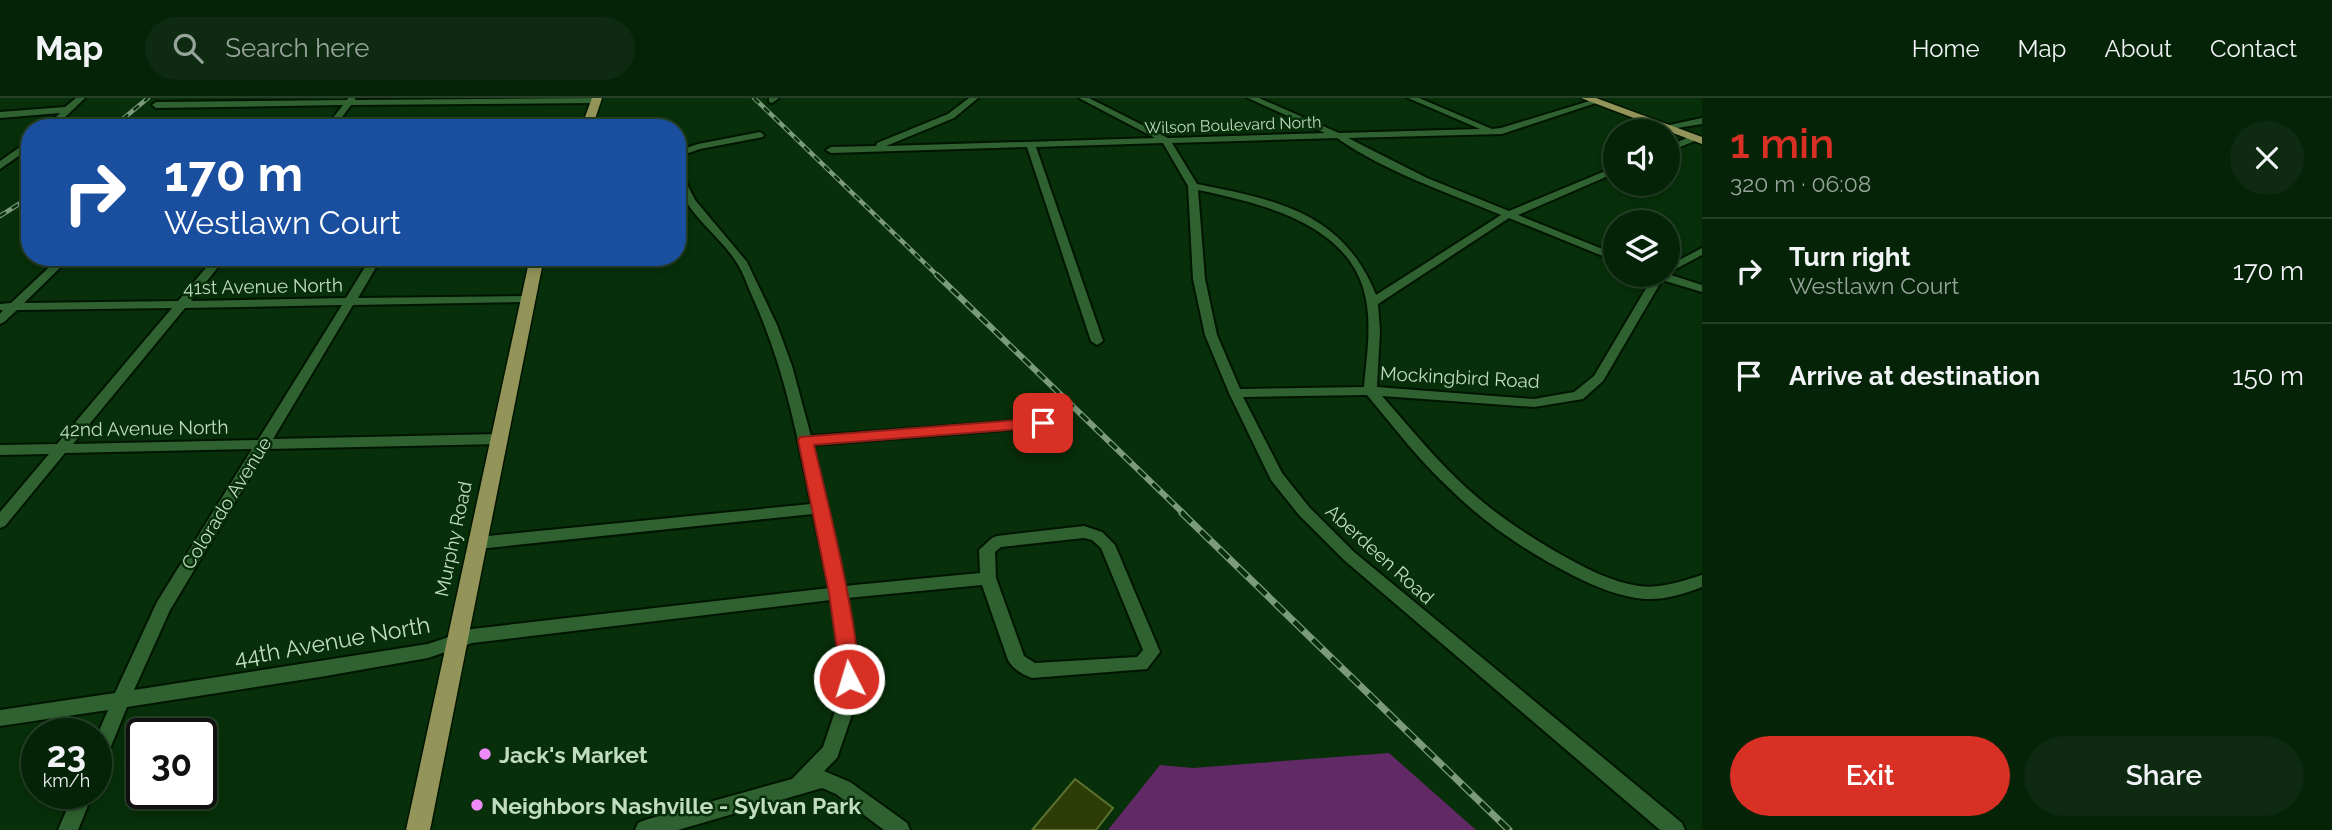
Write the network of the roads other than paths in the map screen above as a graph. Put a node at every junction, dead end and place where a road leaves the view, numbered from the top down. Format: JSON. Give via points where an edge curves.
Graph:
{"nodes":[{"id":1,"x":81,"y":98,"type":"edge"},
{"id":2,"x":974,"y":98,"type":"edge"},
{"id":3,"x":1086,"y":98,"type":"edge"},
{"id":4,"x":1252,"y":98,"type":"edge"},
{"id":5,"x":1412,"y":98,"type":"edge"},
{"id":6,"x":1424,"y":98,"type":"edge"},
{"id":7,"x":597,"y":99,"type":"edge"},
{"id":8,"x":1589,"y":99,"type":"edge"},
{"id":9,"x":352,"y":100,"type":"edge"},
{"id":10,"x":156,"y":104,"type":"dead end"},
{"id":11,"x":65,"y":110,"type":"junction"},
{"id":12,"x":0,"y":115,"type":"edge"},
{"id":13,"x":60,"y":119,"type":"edge"},
{"id":14,"x":336,"y":119,"type":"edge"},
{"id":15,"x":589,"y":119,"type":"edge"},
{"id":16,"x":1643,"y":119,"type":"edge"},
{"id":17,"x":1702,"y":121,"type":"edge"},
{"id":18,"x":1680,"y":124,"type":"edge"},
{"id":19,"x":1499,"y":130,"type":"junction"},
{"id":20,"x":1680,"y":133,"type":"edge"},
{"id":21,"x":760,"y":135,"type":"dead end"},
{"id":22,"x":1339,"y":136,"type":"junction"},
{"id":23,"x":1166,"y":140,"type":"junction"},
{"id":24,"x":1698,"y":140,"type":"edge"},
{"id":25,"x":1031,"y":145,"type":"junction"},
{"id":26,"x":1680,"y":145,"type":"edge"},
{"id":27,"x":869,"y":149,"type":"junction"},
{"id":28,"x":21,"y":150,"type":"edge"},
{"id":29,"x":831,"y":150,"type":"dead end"},
{"id":30,"x":686,"y":151,"type":"edge"},
{"id":31,"x":0,"y":166,"type":"edge"},
{"id":32,"x":1603,"y":175,"type":"edge"},
{"id":33,"x":1193,"y":186,"type":"junction"},
{"id":34,"x":686,"y":191,"type":"edge"},
{"id":35,"x":1506,"y":216,"type":"junction"},
{"id":36,"x":1702,"y":251,"type":"edge"},
{"id":37,"x":1603,"y":253,"type":"edge"},
{"id":38,"x":1680,"y":263,"type":"edge"},
{"id":39,"x":56,"y":266,"type":"edge"},
{"id":40,"x":214,"y":266,"type":"edge"},
{"id":41,"x":371,"y":266,"type":"edge"},
{"id":42,"x":535,"y":266,"type":"edge"},
{"id":43,"x":1680,"y":282,"type":"edge"},
{"id":44,"x":1652,"y":287,"type":"edge"},
{"id":45,"x":1702,"y":289,"type":"edge"},
{"id":46,"x":527,"y":299,"type":"junction"},
{"id":47,"x":349,"y":302,"type":"junction"},
{"id":48,"x":1373,"y":302,"type":"junction"},
{"id":49,"x":182,"y":304,"type":"junction"},
{"id":50,"x":14,"y":306,"type":"junction"},
{"id":51,"x":0,"y":307,"type":"edge"},
{"id":52,"x":0,"y":320,"type":"edge"},
{"id":53,"x":1097,"y":341,"type":"dead end"},
{"id":54,"x":1370,"y":391,"type":"junction"},
{"id":55,"x":1235,"y":393,"type":"junction"},
{"id":56,"x":1043,"y":423,"type":"dead end"},
{"id":57,"x":499,"y":439,"type":"junction"},
{"id":58,"x":805,"y":440,"type":"junction"},
{"id":59,"x":262,"y":444,"type":"junction"},
{"id":60,"x":61,"y":449,"type":"junction"},
{"id":61,"x":0,"y":450,"type":"edge"},
{"id":62,"x":821,"y":508,"type":"junction"},
{"id":63,"x":0,"y":522,"type":"edge"},
{"id":64,"x":478,"y":543,"type":"junction"},
{"id":65,"x":988,"y":578,"type":"junction"},
{"id":66,"x":1702,"y":581,"type":"edge"},
{"id":67,"x":838,"y":593,"type":"junction"},
{"id":68,"x":457,"y":642,"type":"junction"},
{"id":69,"x":122,"y":699,"type":"junction"},
{"id":70,"x":0,"y":718,"type":"edge"},
{"id":71,"x":112,"y":722,"type":"edge"},
{"id":72,"x":800,"y":783,"type":"junction"},
{"id":73,"x":77,"y":809,"type":"edge"},
{"id":74,"x":68,"y":830,"type":"edge"},
{"id":75,"x":418,"y":830,"type":"edge"},
{"id":76,"x":645,"y":830,"type":"edge"},
{"id":77,"x":900,"y":830,"type":"edge"},
{"id":78,"x":1675,"y":830,"type":"edge"}],
"edges":[{"from":1,"to":11,"type":"street"},
{"from":2,"to":27,"type":"street","via":[[951,116]]},
{"from":3,"to":23,"type":"street"},
{"from":4,"to":22,"type":"street"},
{"from":5,"to":19,"type":"street"},
{"from":6,"to":19,"type":"street"},
{"from":7,"to":9,"type":"street"},
{"from":7,"to":15,"type":"main road"},
{"from":8,"to":16,"type":"main road"},
{"from":8,"to":19,"type":"street","name":"Wilson Boulevard North"},
{"from":9,"to":10,"type":"street"},
{"from":9,"to":14,"type":"street"},
{"from":11,"to":12,"type":"street"},
{"from":11,"to":13,"type":"street"},
{"from":17,"to":18,"type":"street"},
{"from":19,"to":22,"type":"street","name":"Wilson Boulevard North"},
{"from":20,"to":24,"type":"main road"},
{"from":21,"to":30,"type":"street"},
{"from":22,"to":23,"type":"street","name":"Wilson Boulevard North"},
{"from":22,"to":35,"type":"street"},
{"from":23,"to":25,"type":"street","name":"Wilson Boulevard North"},
{"from":23,"to":33,"type":"street","name":"Aberdeen Road"},
{"from":24,"to":26,"type":"street"},
{"from":25,"to":27,"type":"street","name":"Wilson Boulevard North"},
{"from":25,"to":53,"type":"street"},
{"from":27,"to":29,"type":"street","name":"Wilson Boulevard North"},
{"from":28,"to":31,"type":"street"},
{"from":32,"to":35,"type":"street"},
{"from":33,"to":48,"type":"street","via":[[1270,202],[1302,216],[1356,260]]},
{"from":33,"to":55,"type":"street","name":"Aberdeen Road","via":[[1199,279],[1211,335]]},
{"from":34,"to":58,"type":"street","via":[[742,262],[786,366]]},
{"from":35,"to":37,"type":"street"},
{"from":35,"to":48,"type":"street"},
{"from":36,"to":38,"type":"street"},
{"from":39,"to":50,"type":"street"},
{"from":40,"to":49,"type":"street"},
{"from":41,"to":47,"type":"street","name":"Colorado Avenue"},
{"from":42,"to":46,"type":"main road","name":"Murphy Road"},
{"from":43,"to":45,"type":"street"},
{"from":44,"to":54,"type":"street","name":"Mockingbird Road","via":[[1599,378],[1578,396],[1534,403]]},
{"from":46,"to":47,"type":"street","name":"41st Avenue North"},
{"from":46,"to":57,"type":"main road","name":"Murphy Road"},
{"from":47,"to":49,"type":"street","name":"41st Avenue North"},
{"from":47,"to":59,"type":"street","name":"Colorado Avenue"},
{"from":48,"to":54,"type":"street"},
{"from":49,"to":50,"type":"street","name":"41st Avenue North"},
{"from":49,"to":60,"type":"street"},
{"from":50,"to":51,"type":"street","name":"41st Avenue North"},
{"from":50,"to":52,"type":"street"},
{"from":54,"to":55,"type":"street","name":"Mockingbird Road"},
{"from":54,"to":66,"type":"street","via":[[1453,484],[1526,542],[1595,579],[1638,592],[1677,591]]},
{"from":55,"to":78,"type":"street","name":"Aberdeen Road","via":[[1276,476],[1339,547]]},
{"from":56,"to":58,"type":"street"},
{"from":57,"to":59,"type":"street","name":"42nd Avenue North"},
{"from":57,"to":64,"type":"main road","name":"Murphy Road"},
{"from":58,"to":62,"type":"street"},
{"from":59,"to":60,"type":"street","name":"42nd Avenue North"},
{"from":59,"to":69,"type":"street","name":"Colorado Avenue","via":[[163,607]]},
{"from":60,"to":61,"type":"street","name":"42nd Avenue North"},
{"from":60,"to":63,"type":"street"},
{"from":62,"to":64,"type":"street"},
{"from":62,"to":67,"type":"street"},
{"from":64,"to":68,"type":"main road","name":"Murphy Road"},
{"from":65,"to":65,"type":"street","via":[[1017,660],[1032,671],[1141,664],[1152,652],[1107,545],[1097,536],[1084,532],[997,542],[987,550]]},
{"from":65,"to":67,"type":"street","name":"44th Avenue North"},
{"from":67,"to":68,"type":"street","name":"44th Avenue North","via":[[472,636]]},
{"from":67,"to":72,"type":"street","via":[[849,660],[849,697],[830,752]]},
{"from":68,"to":69,"type":"street","name":"44th Avenue North","via":[[306,673]]},
{"from":68,"to":75,"type":"main road","name":"Murphy Road"},
{"from":69,"to":70,"type":"street","name":"44th Avenue North"},
{"from":69,"to":71,"type":"street","name":"Colorado Avenue"},
{"from":72,"to":76,"type":"street"},
{"from":72,"to":77,"type":"street","via":[[823,779]]},
{"from":73,"to":74,"type":"street"}]}
